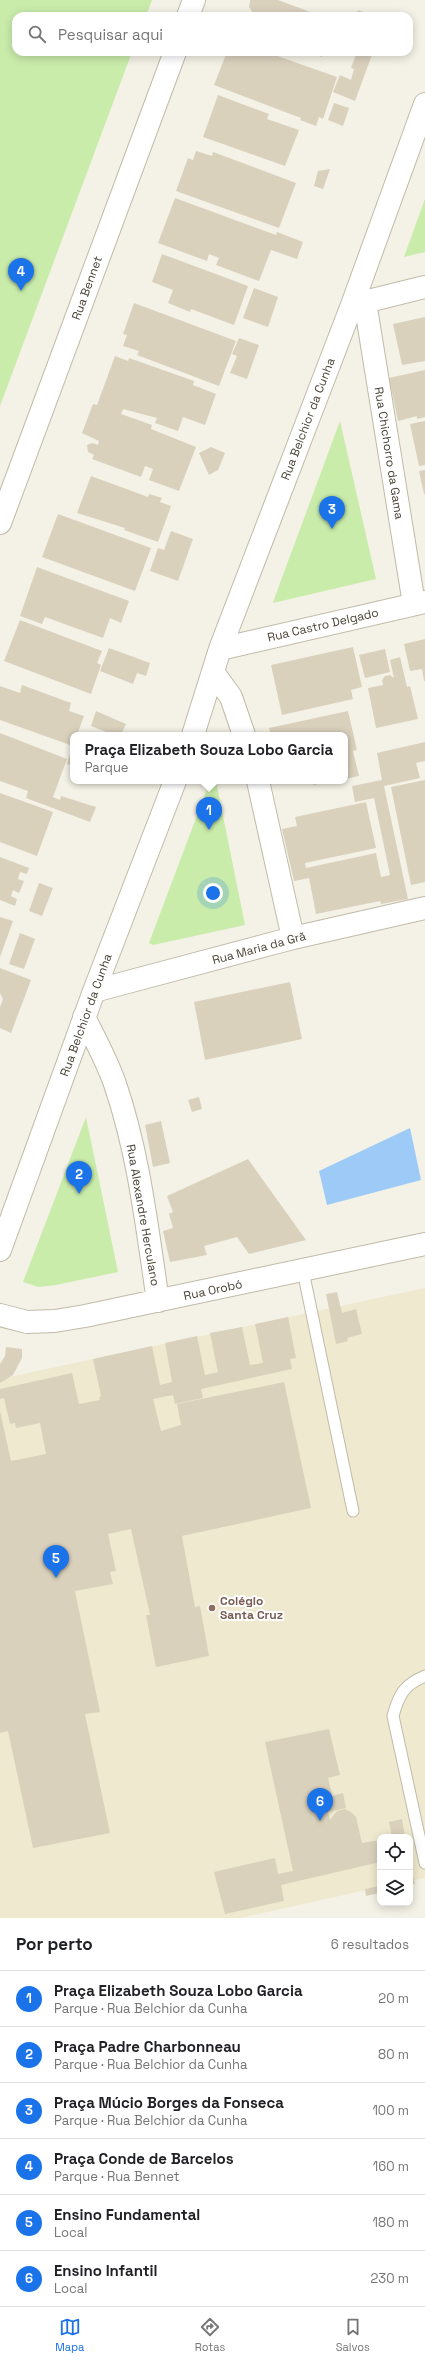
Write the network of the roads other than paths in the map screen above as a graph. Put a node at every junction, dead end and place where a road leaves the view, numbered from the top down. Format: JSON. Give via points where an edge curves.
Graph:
{"nodes":[{"id":1,"x":194,"y":0,"type":"edge"},
{"id":2,"x":190,"y":12,"type":"edge"},
{"id":3,"x":174,"y":56,"type":"edge"},
{"id":4,"x":425,"y":104,"type":"edge"},
{"id":5,"x":425,"y":287,"type":"edge"},
{"id":6,"x":358,"y":304,"type":"junction"},
{"id":7,"x":0,"y":523,"type":"edge"},
{"id":8,"x":419,"y":603,"type":"edge"},
{"id":9,"x":220,"y":649,"type":"junction"},
{"id":10,"x":213,"y":672,"type":"junction"},
{"id":11,"x":194,"y":732,"type":"edge"},
{"id":12,"x":243,"y":732,"type":"edge"},
{"id":13,"x":174,"y":784,"type":"edge"},
{"id":14,"x":259,"y":784,"type":"edge"},
{"id":15,"x":425,"y":908,"type":"edge"},
{"id":16,"x":293,"y":938,"type":"junction"},
{"id":17,"x":94,"y":991,"type":"junction"},
{"id":18,"x":84,"y":1017,"type":"junction"},
{"id":19,"x":425,"y":1244,"type":"edge"},
{"id":20,"x":0,"y":1250,"type":"edge"},
{"id":21,"x":303,"y":1271,"type":"junction"},
{"id":22,"x":158,"y":1302,"type":"junction"},
{"id":23,"x":0,"y":1315,"type":"edge"},
{"id":24,"x":353,"y":1511,"type":"dead end"},
{"id":25,"x":425,"y":1676,"type":"edge"},
{"id":26,"x":425,"y":1863,"type":"edge"}],
"edges":[{"from":1,"to":2,"type":"street"},
{"from":3,"to":7,"type":"street","name":"Rua Bennet"},
{"from":4,"to":6,"type":"street","name":"Rua Belchior da Cunha"},
{"from":5,"to":6,"type":"street"},
{"from":6,"to":8,"type":"street","name":"Rua Chichorro da Gama"},
{"from":6,"to":9,"type":"street","name":"Rua Belchior da Cunha"},
{"from":8,"to":9,"type":"street","name":"Rua Castro Delgado"},
{"from":9,"to":10,"type":"street","name":"Rua Belchior da Cunha"},
{"from":10,"to":11,"type":"street","name":"Rua Belchior da Cunha"},
{"from":10,"to":12,"type":"street","via":[[231,697]]},
{"from":13,"to":17,"type":"street","name":"Rua Belchior da Cunha"},
{"from":14,"to":16,"type":"street"},
{"from":15,"to":16,"type":"street","name":"Rua Maria da Grã"},
{"from":16,"to":17,"type":"street","name":"Rua Maria da Grã"},
{"from":17,"to":18,"type":"street","name":"Rua Belchior da Cunha"},
{"from":18,"to":20,"type":"street","name":"Rua Belchior da Cunha"},
{"from":18,"to":22,"type":"street","name":"Rua Alexandre Herculano","via":[[115,1083],[126,1124],[141,1188]]},
{"from":19,"to":21,"type":"street","name":"Rua Orobó"},
{"from":21,"to":22,"type":"street","name":"Rua Orobó"},
{"from":21,"to":24,"type":"lane"},
{"from":22,"to":23,"type":"street","name":"Rua Orobó","via":[[55,1321],[27,1322]]},
{"from":25,"to":26,"type":"lane","via":[[410,1683],[397,1698],[393,1716]]}]}
